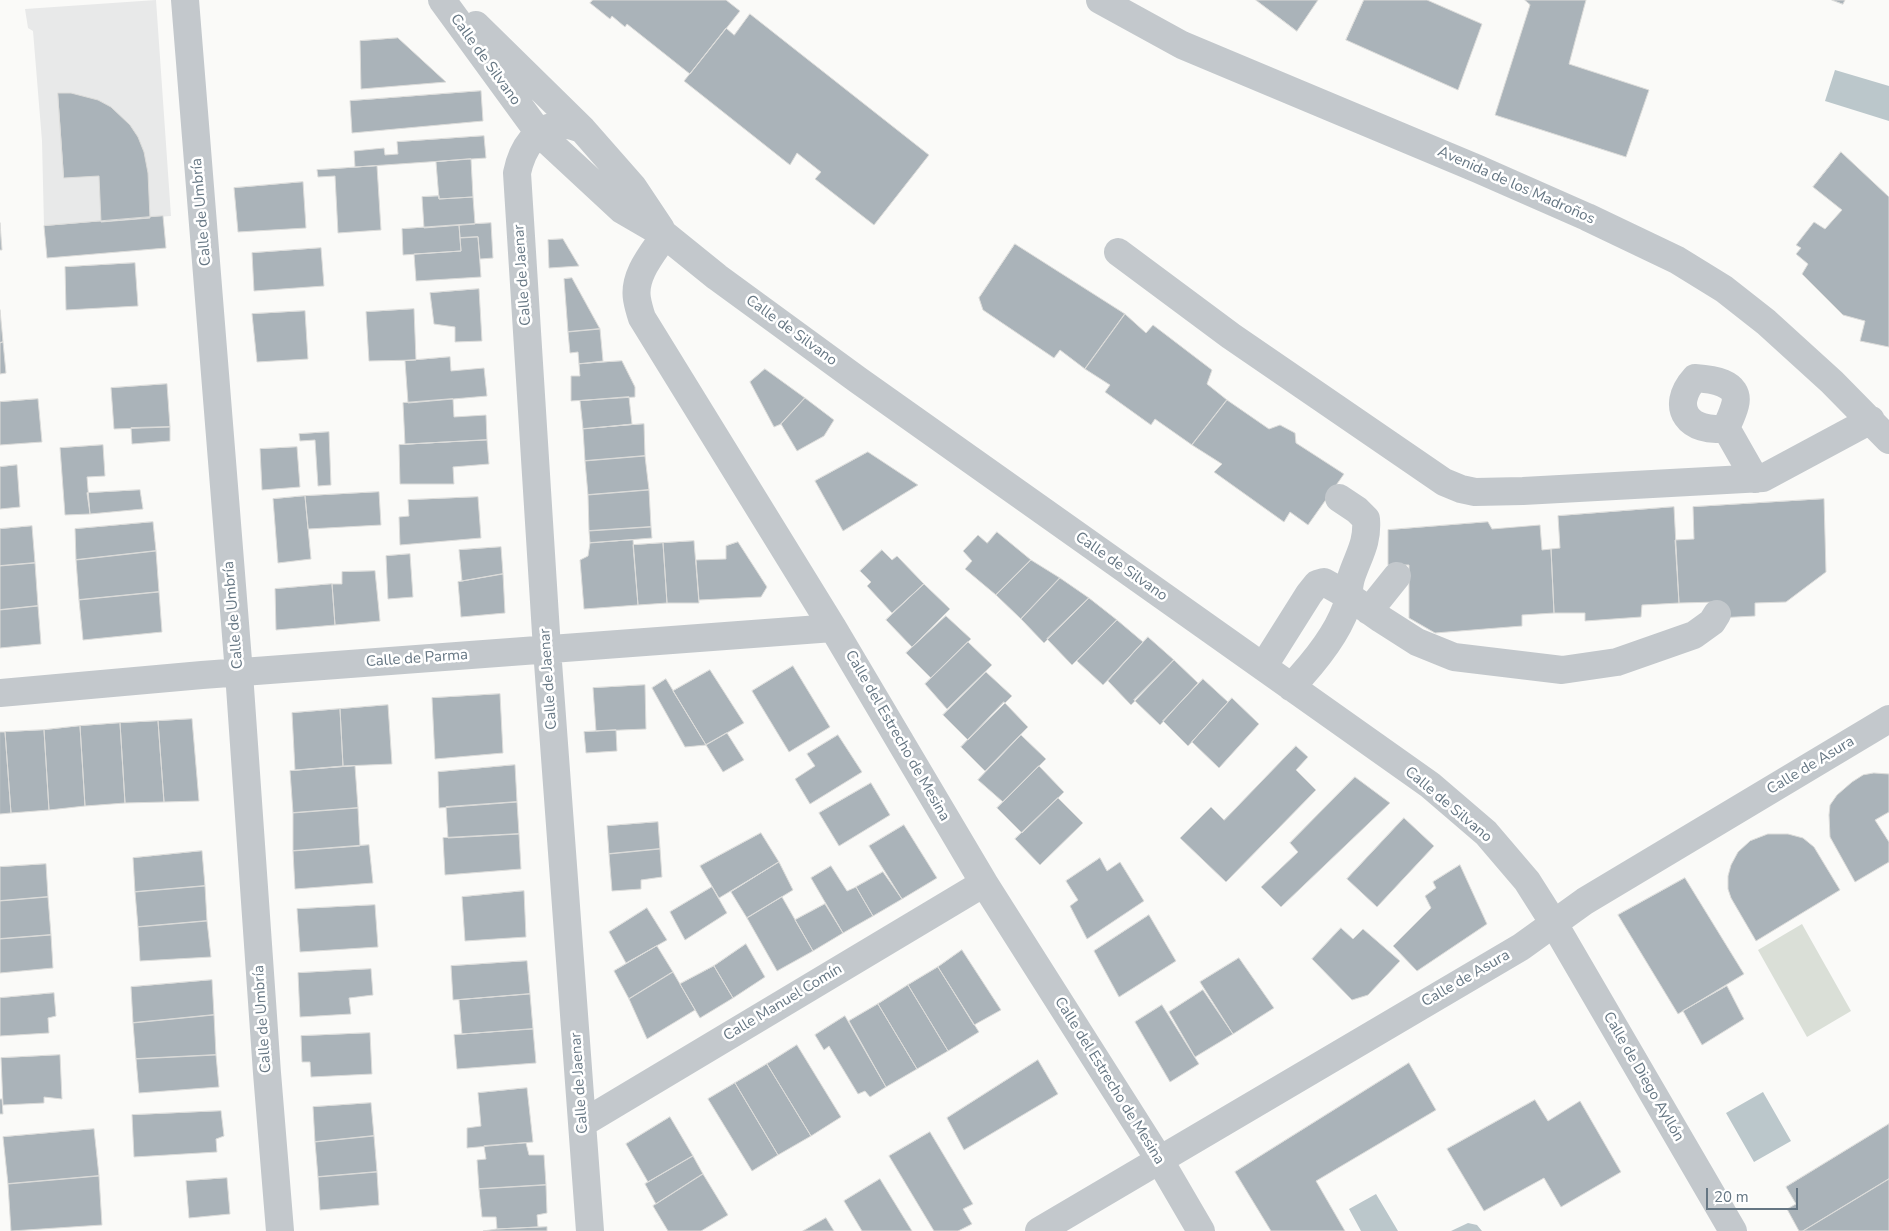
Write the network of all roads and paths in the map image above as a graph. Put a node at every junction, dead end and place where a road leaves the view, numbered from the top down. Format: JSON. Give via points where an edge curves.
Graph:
{"nodes":[{"id":1,"x":185,"y":0,"type":"edge"},
{"id":2,"x":442,"y":0,"type":"edge"},
{"id":3,"x":451,"y":0,"type":"edge"},
{"id":4,"x":1100,"y":0,"type":"edge"},
{"id":5,"x":582,"y":128,"type":"junction"},
{"id":6,"x":539,"y":133,"type":"junction"},
{"id":7,"x":665,"y":235,"type":"junction"},
{"id":8,"x":1118,"y":252,"type":"dead end"},
{"id":9,"x":1871,"y":420,"type":"junction"},
{"id":10,"x":1726,"y":428,"type":"dead end"},
{"id":11,"x":1889,"y":440,"type":"edge"},
{"id":12,"x":1755,"y":479,"type":"junction"},
{"id":13,"x":1339,"y":498,"type":"dead end"},
{"id":14,"x":1398,"y":576,"type":"dead end"},
{"id":15,"x":1347,"y":595,"type":"junction"},
{"id":16,"x":1369,"y":611,"type":"junction"},
{"id":17,"x":1717,"y":614,"type":"dead end"},
{"id":18,"x":834,"y":628,"type":"junction"},
{"id":19,"x":546,"y":649,"type":"junction"},
{"id":20,"x":1263,"y":667,"type":"junction"},
{"id":21,"x":238,"y":673,"type":"junction"},
{"id":22,"x":1291,"y":687,"type":"junction"},
{"id":23,"x":0,"y":692,"type":"edge"},
{"id":24,"x":1889,"y":720,"type":"edge"},
{"id":25,"x":984,"y":884,"type":"junction"},
{"id":26,"x":1553,"y":922,"type":"junction"},
{"id":27,"x":583,"y":1123,"type":"junction"},
{"id":28,"x":1159,"y":1159,"type":"junction"},
{"id":29,"x":280,"y":1231,"type":"edge"},
{"id":30,"x":590,"y":1231,"type":"edge"},
{"id":31,"x":1039,"y":1231,"type":"edge"},
{"id":32,"x":1201,"y":1231,"type":"edge"},
{"id":33,"x":1733,"y":1231,"type":"edge"}],
"edges":[{"from":1,"to":21,"type":"street","name":"Calle de Umbría"},
{"from":2,"to":6,"type":"street","name":"Calle de Silvano"},
{"from":3,"to":5,"type":"street","name":"Calle de Silvano"},
{"from":4,"to":9,"type":"street","name":"Avenida de los Madroños","via":[[1182,45],[1478,169],[1677,260],[1724,289],[1766,322]]},
{"from":5,"to":6,"type":"street","via":[[564,124]]},
{"from":5,"to":7,"type":"street","name":"Calle de Silvano","via":[[633,187]]},
{"from":6,"to":7,"type":"street","name":"Calle de Silvano","via":[[622,210]]},
{"from":6,"to":19,"type":"street","name":"Calle de Jaenar","via":[[527,145],[517,173]]},
{"from":7,"to":18,"type":"street","name":"Calle del Estrecho de Mesina","via":[[644,267],[638,284],[636,298],[642,318]]},
{"from":7,"to":20,"type":"street","name":"Calle de Silvano","via":[[850,374]]},
{"from":8,"to":12,"type":"street","via":[[1342,413],[1444,482],[1461,489],[1475,492],[1523,491]]},
{"from":9,"to":11,"type":"street","name":"Avenida de los Madroños"},
{"from":9,"to":12,"type":"street","via":[[1779,470]]},
{"from":10,"to":12,"type":"street"},
{"from":13,"to":15,"type":"street","via":[[1366,519],[1362,554]]},
{"from":14,"to":16,"type":"street"},
{"from":15,"to":16,"type":"street"},
{"from":15,"to":20,"type":"street","via":[[1324,582],[1316,584]]},
{"from":15,"to":22,"type":"street","via":[[1346,608],[1333,634]]},
{"from":16,"to":17,"type":"street","via":[[1417,642],[1454,656],[1562,670],[1616,662],[1694,635],[1712,622]]},
{"from":18,"to":19,"type":"street","name":"Calle de Parma"},
{"from":18,"to":25,"type":"street","name":"Calle del Estrecho de Mesina"},
{"from":19,"to":21,"type":"street","name":"Calle de Parma"},
{"from":19,"to":27,"type":"street","name":"Calle de Jaenar"},
{"from":20,"to":22,"type":"street","name":"Calle de Silvano"},
{"from":21,"to":23,"type":"street","name":"Calle de Parma"},
{"from":21,"to":29,"type":"street","name":"Calle de Umbría"},
{"from":22,"to":26,"type":"street","name":"Calle de Silvano","via":[[1430,785],[1486,833],[1527,881]]},
{"from":24,"to":26,"type":"street","name":"Calle de Asura"},
{"from":25,"to":27,"type":"street","name":"Calle Manuel Comín"},
{"from":25,"to":28,"type":"street","name":"Calle del Estrecho de Mesina"},
{"from":26,"to":28,"type":"street","name":"Calle de Asura","via":[[1521,947]]},
{"from":26,"to":33,"type":"street","name":"Calle de Diego Ayllón"},
{"from":27,"to":30,"type":"street","name":"Calle de Jaenar"},
{"from":28,"to":31,"type":"street","name":"Calle de Asura"},
{"from":28,"to":32,"type":"street","name":"Calle del Estrecho de Mesina"}]}
